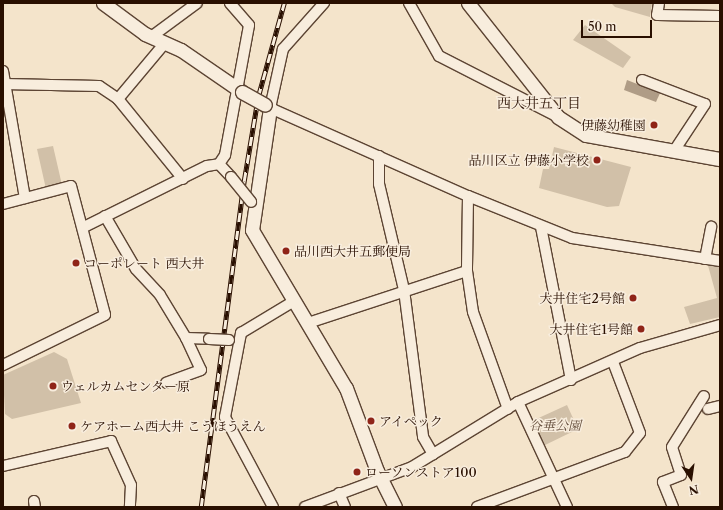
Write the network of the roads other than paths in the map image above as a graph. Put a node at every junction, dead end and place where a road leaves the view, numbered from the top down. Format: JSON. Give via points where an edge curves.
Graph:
{"nodes":[{"id":1,"x":103,"y":3,"type":"edge"},
{"id":2,"x":197,"y":3,"type":"edge"},
{"id":3,"x":230,"y":3,"type":"edge"},
{"id":4,"x":324,"y":3,"type":"edge"},
{"id":5,"x":409,"y":3,"type":"edge"},
{"id":6,"x":468,"y":3,"type":"edge"},
{"id":7,"x":659,"y":3,"type":"edge"},
{"id":8,"x":720,"y":16,"type":"edge"},
{"id":9,"x":151,"y":37,"type":"junction"},
{"id":10,"x":166,"y":43,"type":"junction"},
{"id":11,"x":3,"y":71,"type":"edge"},
{"id":12,"x":642,"y":80,"type":"dead end"},
{"id":13,"x":4,"y":84,"type":"edge"},
{"id":14,"x":238,"y":90,"type":"junction"},
{"id":15,"x":118,"y":99,"type":"junction"},
{"id":16,"x":268,"y":106,"type":"junction"},
{"id":17,"x":558,"y":117,"type":"junction"},
{"id":18,"x":674,"y":151,"type":"junction"},
{"id":19,"x":379,"y":156,"type":"junction"},
{"id":20,"x":720,"y":159,"type":"edge"},
{"id":21,"x":219,"y":164,"type":"junction"},
{"id":22,"x":183,"y":179,"type":"junction"},
{"id":23,"x":468,"y":196,"type":"junction"},
{"id":24,"x":26,"y":198,"type":"junction"},
{"id":25,"x":3,"y":204,"type":"edge"},
{"id":26,"x":253,"y":205,"type":"junction"},
{"id":27,"x":105,"y":216,"type":"junction"},
{"id":28,"x":541,"y":226,"type":"junction"},
{"id":29,"x":84,"y":227,"type":"junction"},
{"id":30,"x":711,"y":227,"type":"dead end"},
{"id":31,"x":705,"y":259,"type":"junction"},
{"id":32,"x":720,"y":261,"type":"edge"},
{"id":33,"x":467,"y":271,"type":"junction"},
{"id":34,"x":404,"y":290,"type":"junction"},
{"id":35,"x":294,"y":301,"type":"junction"},
{"id":36,"x":308,"y":323,"type":"junction"},
{"id":37,"x":720,"y":326,"type":"edge"},
{"id":38,"x":186,"y":338,"type":"junction"},
{"id":39,"x":234,"y":340,"type":"junction"},
{"id":40,"x":613,"y":362,"type":"junction"},
{"id":41,"x":3,"y":365,"type":"edge"},
{"id":42,"x":571,"y":380,"type":"junction"},
{"id":43,"x":166,"y":383,"type":"dead end"},
{"id":44,"x":704,"y":396,"type":"dead end"},
{"id":45,"x":518,"y":402,"type":"junction"},
{"id":46,"x":720,"y":406,"type":"edge"},
{"id":47,"x":508,"y":408,"type":"junction"},
{"id":48,"x":708,"y":409,"type":"dead end"},
{"id":49,"x":433,"y":454,"type":"junction"},
{"id":50,"x":3,"y":466,"type":"edge"},
{"id":51,"x":382,"y":477,"type":"junction"},
{"id":52,"x":553,"y":478,"type":"junction"},
{"id":53,"x":339,"y":493,"type":"junction"},
{"id":54,"x":130,"y":507,"type":"edge"},
{"id":55,"x":274,"y":507,"type":"edge"},
{"id":56,"x":306,"y":507,"type":"edge"},
{"id":57,"x":345,"y":507,"type":"edge"},
{"id":58,"x":395,"y":507,"type":"edge"},
{"id":59,"x":477,"y":507,"type":"edge"},
{"id":60,"x":567,"y":507,"type":"edge"},
{"id":61,"x":672,"y":507,"type":"edge"}],
"edges":[{"from":1,"to":9,"type":"street"},
{"from":2,"to":9,"type":"street"},
{"from":3,"to":14,"type":"street","via":[[249,25]]},
{"from":4,"to":16,"type":"street","via":[[283,48]]},
{"from":5,"to":17,"type":"street","via":[[439,56]]},
{"from":6,"to":17,"type":"street"},
{"from":7,"to":8,"type":"street","via":[[657,15]]},
{"from":9,"to":10,"type":"street"},
{"from":10,"to":14,"type":"street"},
{"from":10,"to":15,"type":"street"},
{"from":11,"to":13,"type":"street"},
{"from":12,"to":18,"type":"street","via":[[704,104]]},
{"from":13,"to":15,"type":"street","via":[[98,86]]},
{"from":13,"to":24,"type":"street"},
{"from":14,"to":16,"type":"street","bridge":true},
{"from":14,"to":21,"type":"street","via":[[225,155]]},
{"from":15,"to":22,"type":"street"},
{"from":16,"to":19,"type":"street"},
{"from":16,"to":26,"type":"street"},
{"from":17,"to":18,"type":"street","via":[[586,135]]},
{"from":18,"to":20,"type":"street"},
{"from":19,"to":23,"type":"street"},
{"from":19,"to":34,"type":"street","via":[[379,184]]},
{"from":21,"to":22,"type":"street","via":[[207,166]]},
{"from":21,"to":26,"type":"street","bridge":true},
{"from":22,"to":27,"type":"street"},
{"from":23,"to":28,"type":"street"},
{"from":23,"to":33,"type":"street"},
{"from":24,"to":25,"type":"street"},
{"from":24,"to":29,"type":"street","via":[[71,186]]},
{"from":26,"to":35,"type":"street","via":[[252,230]]},
{"from":27,"to":29,"type":"street"},
{"from":27,"to":38,"type":"street","via":[[136,269],[160,296]]},
{"from":28,"to":31,"type":"street","via":[[572,238]]},
{"from":28,"to":42,"type":"street"},
{"from":29,"to":41,"type":"street","via":[[105,315]]},
{"from":30,"to":31,"type":"street"},
{"from":31,"to":32,"type":"street"},
{"from":33,"to":34,"type":"street"},
{"from":33,"to":47,"type":"street","via":[[473,312]]},
{"from":34,"to":36,"type":"street"},
{"from":34,"to":49,"type":"street","via":[[423,437]]},
{"from":35,"to":36,"type":"street"},
{"from":35,"to":39,"type":"street","via":[[241,333]]},
{"from":36,"to":51,"type":"street","via":[[346,388]]},
{"from":37,"to":40,"type":"street","via":[[640,348]]},
{"from":38,"to":39,"type":"street","bridge":true},
{"from":38,"to":43,"type":"street","via":[[201,370]]},
{"from":39,"to":55,"type":"street","via":[[225,417]]},
{"from":40,"to":42,"type":"street"},
{"from":40,"to":52,"type":"street","via":[[640,433],[625,452]]},
{"from":42,"to":45,"type":"street"},
{"from":44,"to":61,"type":"street","via":[[672,447],[681,475],[663,482]]},
{"from":45,"to":47,"type":"street"},
{"from":45,"to":52,"type":"street"},
{"from":46,"to":48,"type":"street"},
{"from":47,"to":49,"type":"street"},
{"from":49,"to":51,"type":"street"},
{"from":50,"to":54,"type":"street","via":[[111,441],[131,485]]},
{"from":51,"to":53,"type":"street"},
{"from":51,"to":58,"type":"street"},
{"from":52,"to":59,"type":"street"},
{"from":52,"to":60,"type":"street"},
{"from":53,"to":56,"type":"street"},
{"from":53,"to":57,"type":"street"}]}
